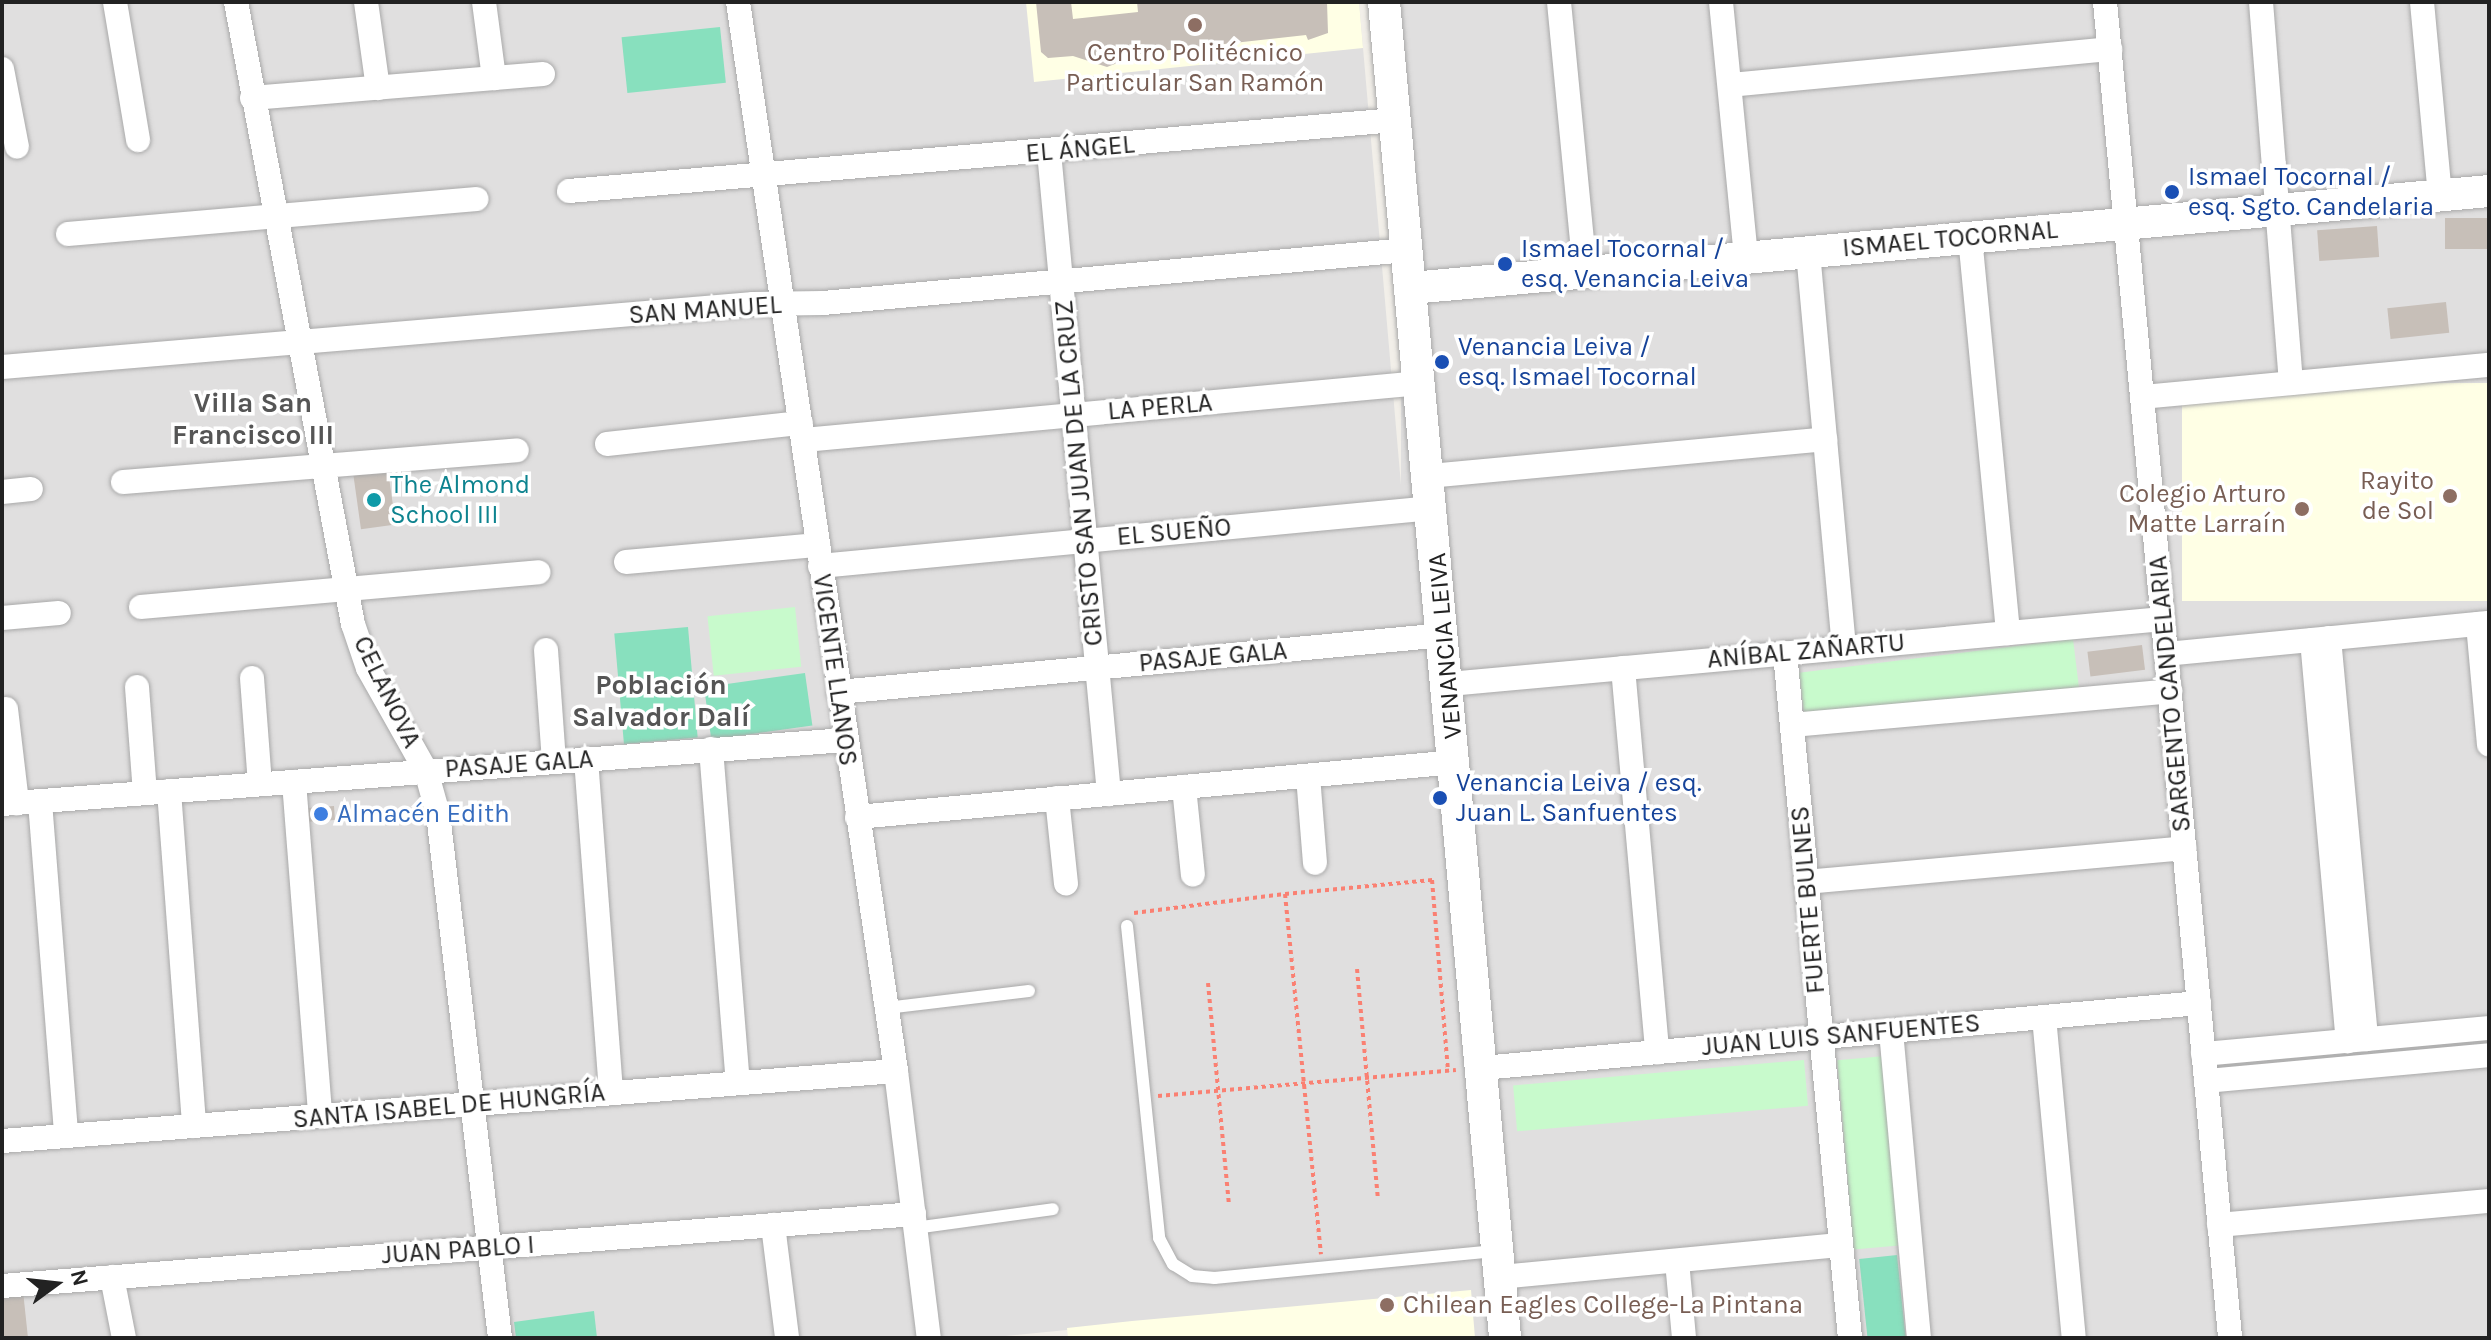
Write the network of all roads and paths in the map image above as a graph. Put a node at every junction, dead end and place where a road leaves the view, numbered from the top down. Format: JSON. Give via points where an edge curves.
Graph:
{"nodes":[{"id":1,"x":115,"y":2,"type":"edge"},
{"id":2,"x":236,"y":2,"type":"edge"},
{"id":3,"x":366,"y":2,"type":"edge"},
{"id":4,"x":484,"y":2,"type":"edge"},
{"id":5,"x":738,"y":2,"type":"edge"},
{"id":6,"x":1384,"y":2,"type":"edge"},
{"id":7,"x":1559,"y":2,"type":"edge"},
{"id":8,"x":1721,"y":2,"type":"edge"},
{"id":9,"x":2105,"y":2,"type":"edge"},
{"id":10,"x":2261,"y":2,"type":"edge"},
{"id":11,"x":2422,"y":2,"type":"edge"},
{"id":12,"x":2110,"y":49,"type":"junction"},
{"id":13,"x":2,"y":69,"type":"edge"},
{"id":14,"x":543,"y":74,"type":"dead end"},
{"id":15,"x":494,"y":78,"type":"junction"},
{"id":16,"x":1730,"y":85,"type":"junction"},
{"id":17,"x":378,"y":88,"type":"junction"},
{"id":18,"x":252,"y":98,"type":"junction"},
{"id":19,"x":1395,"y":120,"type":"junction"},
{"id":20,"x":138,"y":140,"type":"dead end"},
{"id":21,"x":17,"y":147,"type":"dead end"},
{"id":22,"x":1049,"y":152,"type":"junction"},
{"id":23,"x":764,"y":176,"type":"junction"},
{"id":24,"x":569,"y":191,"type":"dead end"},
{"id":25,"x":2489,"y":191,"type":"edge"},
{"id":26,"x":2440,"y":196,"type":"junction"},
{"id":27,"x":477,"y":199,"type":"dead end"},
{"id":28,"x":2277,"y":210,"type":"junction"},
{"id":29,"x":273,"y":216,"type":"junction"},
{"id":30,"x":2126,"y":223,"type":"junction"},
{"id":31,"x":68,"y":234,"type":"dead end"},
{"id":32,"x":1970,"y":237,"type":"junction"},
{"id":33,"x":1408,"y":250,"type":"junction"},
{"id":34,"x":1808,"y":252,"type":"junction"},
{"id":35,"x":1746,"y":258,"type":"junction"},
{"id":36,"x":1585,"y":272,"type":"junction"},
{"id":37,"x":1061,"y":281,"type":"junction"},
{"id":38,"x":1411,"y":288,"type":"junction"},
{"id":39,"x":785,"y":304,"type":"junction"},
{"id":40,"x":297,"y":343,"type":"junction"},
{"id":41,"x":2489,"y":365,"type":"edge"},
{"id":42,"x":2,"y":367,"type":"edge"},
{"id":43,"x":1420,"y":383,"type":"junction"},
{"id":44,"x":2291,"y":383,"type":"junction"},
{"id":45,"x":2142,"y":397,"type":"junction"},
{"id":46,"x":1074,"y":415,"type":"junction"},
{"id":47,"x":802,"y":431,"type":"junction"},
{"id":48,"x":1825,"y":439,"type":"junction"},
{"id":49,"x":607,"y":444,"type":"dead end"},
{"id":50,"x":517,"y":450,"type":"dead end"},
{"id":51,"x":319,"y":464,"type":"junction"},
{"id":52,"x":1429,"y":476,"type":"junction"},
{"id":53,"x":123,"y":482,"type":"dead end"},
{"id":54,"x":31,"y":489,"type":"dead end"},
{"id":55,"x":2,"y":492,"type":"edge"},
{"id":56,"x":1432,"y":508,"type":"junction"},
{"id":57,"x":1085,"y":541,"type":"junction"},
{"id":58,"x":819,"y":556,"type":"junction"},
{"id":59,"x":626,"y":562,"type":"dead end"},
{"id":60,"x":538,"y":572,"type":"dead end"},
{"id":61,"x":346,"y":592,"type":"junction"},
{"id":62,"x":141,"y":607,"type":"dead end"},
{"id":63,"x":59,"y":613,"type":"dead end"},
{"id":64,"x":2,"y":618,"type":"edge"},
{"id":65,"x":2163,"y":619,"type":"junction"},
{"id":66,"x":2483,"y":624,"type":"edge"},
{"id":67,"x":2008,"y":633,"type":"junction"},
{"id":68,"x":1444,"y":635,"type":"junction"},
{"id":69,"x":2320,"y":639,"type":"junction"},
{"id":70,"x":1844,"y":648,"type":"junction"},
{"id":71,"x":546,"y":650,"type":"dead end"},
{"id":72,"x":1785,"y":653,"type":"junction"},
{"id":73,"x":2166,"y":654,"type":"junction"},
{"id":74,"x":1097,"y":668,"type":"junction"},
{"id":75,"x":1623,"y":668,"type":"junction"},
{"id":76,"x":252,"y":678,"type":"dead end"},
{"id":77,"x":1449,"y":684,"type":"junction"},
{"id":78,"x":137,"y":687,"type":"dead end"},
{"id":79,"x":2170,"y":691,"type":"junction"},
{"id":80,"x":839,"y":692,"type":"junction"},
{"id":81,"x":6,"y":709,"type":"dead end"},
{"id":82,"x":1792,"y":725,"type":"junction"},
{"id":83,"x":845,"y":740,"type":"junction"},
{"id":84,"x":2489,"y":744,"type":"edge"},
{"id":85,"x":711,"y":749,"type":"junction"},
{"id":86,"x":586,"y":759,"type":"junction"},
{"id":87,"x":554,"y":761,"type":"junction"},
{"id":88,"x":1456,"y":762,"type":"junction"},
{"id":89,"x":426,"y":771,"type":"junction"},
{"id":90,"x":1308,"y":776,"type":"junction"},
{"id":91,"x":294,"y":782,"type":"junction"},
{"id":92,"x":260,"y":784,"type":"junction"},
{"id":93,"x":1184,"y":787,"type":"junction"},
{"id":94,"x":157,"y":792,"type":"junction"},
{"id":95,"x":1109,"y":794,"type":"junction"},
{"id":96,"x":1057,"y":798,"type":"junction"},
{"id":97,"x":20,"y":803,"type":"edge"},
{"id":98,"x":857,"y":817,"type":"junction"},
{"id":99,"x":2184,"y":848,"type":"junction"},
{"id":100,"x":1315,"y":863,"type":"dead end"},
{"id":101,"x":1193,"y":875,"type":"dead end"},
{"id":102,"x":1806,"y":882,"type":"junction"},
{"id":103,"x":1066,"y":884,"type":"dead end"},
{"id":104,"x":1285,"y":894,"type":"junction"},
{"id":105,"x":1127,"y":926,"type":"joint"},
{"id":106,"x":1357,"y":969,"type":"dead end"},
{"id":107,"x":1208,"y":983,"type":"dead end"},
{"id":108,"x":1029,"y":991,"type":"dead end"},
{"id":109,"x":2199,"y":1003,"type":"junction"},
{"id":110,"x":886,"y":1008,"type":"junction"},
{"id":111,"x":2044,"y":1017,"type":"junction"},
{"id":112,"x":2489,"y":1028,"type":"edge"},
{"id":113,"x":1891,"y":1031,"type":"junction"},
{"id":114,"x":1821,"y":1037,"type":"junction"},
{"id":115,"x":2357,"y":1040,"type":"junction"},
{"id":116,"x":1657,"y":1052,"type":"junction"},
{"id":117,"x":2203,"y":1054,"type":"junction"},
{"id":118,"x":2489,"y":1055,"type":"edge"},
{"id":119,"x":1482,"y":1068,"type":"junction"},
{"id":120,"x":896,"y":1071,"type":"junction"},
{"id":121,"x":1448,"y":1071,"type":"junction"},
{"id":122,"x":1367,"y":1078,"type":"junction"},
{"id":123,"x":2206,"y":1081,"type":"junction"},
{"id":124,"x":738,"y":1083,"type":"junction"},
{"id":125,"x":1304,"y":1083,"type":"junction"},
{"id":126,"x":1218,"y":1091,"type":"junction"},
{"id":127,"x":611,"y":1093,"type":"junction"},
{"id":128,"x":1144,"y":1097,"type":"junction"},
{"id":129,"x":474,"y":1104,"type":"junction"},
{"id":130,"x":320,"y":1116,"type":"junction"},
{"id":131,"x":194,"y":1126,"type":"junction"},
{"id":132,"x":66,"y":1136,"type":"junction"},
{"id":133,"x":2,"y":1141,"type":"edge"},
{"id":134,"x":1378,"y":1198,"type":"dead end"},
{"id":135,"x":2489,"y":1201,"type":"edge"},
{"id":136,"x":1229,"y":1205,"type":"dead end"},
{"id":137,"x":1053,"y":1209,"type":"dead end"},
{"id":138,"x":914,"y":1221,"type":"junction"},
{"id":139,"x":773,"y":1225,"type":"junction"},
{"id":140,"x":2219,"y":1225,"type":"junction"},
{"id":141,"x":1841,"y":1245,"type":"junction"},
{"id":142,"x":490,"y":1248,"type":"junction"},
{"id":143,"x":1677,"y":1261,"type":"junction"},
{"id":144,"x":1499,"y":1264,"type":"junction"},
{"id":145,"x":1323,"y":1268,"type":"junction"},
{"id":146,"x":112,"y":1277,"type":"junction"},
{"id":147,"x":2,"y":1286,"type":"edge"},
{"id":148,"x":124,"y":1338,"type":"edge"},
{"id":149,"x":500,"y":1338,"type":"edge"},
{"id":150,"x":787,"y":1338,"type":"edge"},
{"id":151,"x":929,"y":1338,"type":"edge"},
{"id":152,"x":1505,"y":1338,"type":"edge"},
{"id":153,"x":1684,"y":1338,"type":"edge"},
{"id":154,"x":1850,"y":1338,"type":"edge"},
{"id":155,"x":1919,"y":1338,"type":"edge"},
{"id":156,"x":2074,"y":1338,"type":"edge"},
{"id":157,"x":2230,"y":1338,"type":"edge"}],
"edges":[{"from":1,"to":20,"type":"street"},
{"from":2,"to":18,"type":"street","name":"CELANOVA"},
{"from":3,"to":17,"type":"street"},
{"from":4,"to":15,"type":"street"},
{"from":5,"to":23,"type":"street","name":"VICENTE LLANOS"},
{"from":6,"to":19,"type":"street","name":"VENANCIA LEIVA"},
{"from":7,"to":36,"type":"street"},
{"from":8,"to":16,"type":"street"},
{"from":9,"to":12,"type":"street","name":"SARGENTO CANDELARIA"},
{"from":10,"to":28,"type":"street"},
{"from":11,"to":26,"type":"street"},
{"from":12,"to":16,"type":"street"},
{"from":12,"to":30,"type":"street","name":"SARGENTO CANDELARIA"},
{"from":13,"to":21,"type":"street"},
{"from":14,"to":15,"type":"street"},
{"from":15,"to":17,"type":"street"},
{"from":16,"to":35,"type":"street"},
{"from":17,"to":18,"type":"street"},
{"from":18,"to":29,"type":"street","name":"CELANOVA"},
{"from":19,"to":22,"type":"street","name":"EL ÁNGEL"},
{"from":19,"to":33,"type":"street","name":"VENANCIA LEIVA"},
{"from":22,"to":23,"type":"street","name":"EL ÁNGEL"},
{"from":22,"to":37,"type":"street","name":"CRISTO SAN JUAN DE LA CRUZ"},
{"from":23,"to":24,"type":"street","name":"EL ÁNGEL"},
{"from":23,"to":39,"type":"street","name":"VICENTE LLANOS"},
{"from":25,"to":26,"type":"street","name":"ISMAEL TOCORNAL"},
{"from":26,"to":28,"type":"street","name":"ISMAEL TOCORNAL"},
{"from":27,"to":29,"type":"street"},
{"from":28,"to":30,"type":"street","name":"ISMAEL TOCORNAL"},
{"from":28,"to":44,"type":"street"},
{"from":29,"to":31,"type":"street"},
{"from":29,"to":40,"type":"street","name":"CELANOVA"},
{"from":30,"to":32,"type":"street","name":"ISMAEL TOCORNAL"},
{"from":30,"to":45,"type":"street","name":"SARGENTO CANDELARIA"},
{"from":32,"to":34,"type":"street","name":"ISMAEL TOCORNAL"},
{"from":32,"to":67,"type":"street"},
{"from":33,"to":37,"type":"street","name":"SAN MANUEL"},
{"from":33,"to":38,"type":"street","name":"VENANCIA LEIVA"},
{"from":34,"to":35,"type":"street","name":"ISMAEL TOCORNAL"},
{"from":34,"to":48,"type":"street"},
{"from":35,"to":36,"type":"street","name":"ISMAEL TOCORNAL"},
{"from":36,"to":38,"type":"street","name":"ISMAEL TOCORNAL"},
{"from":37,"to":39,"type":"street","name":"SAN MANUEL"},
{"from":37,"to":46,"type":"street","name":"CRISTO SAN JUAN DE LA CRUZ"},
{"from":38,"to":43,"type":"street","name":"VENANCIA LEIVA"},
{"from":39,"to":40,"type":"street","name":"SAN MANUEL"},
{"from":39,"to":47,"type":"street","name":"VICENTE LLANOS"},
{"from":40,"to":42,"type":"street","name":"SAN MANUEL"},
{"from":40,"to":51,"type":"street","name":"CELANOVA"},
{"from":41,"to":44,"type":"street"},
{"from":43,"to":46,"type":"street","name":"LA PERLA"},
{"from":43,"to":52,"type":"street","name":"VENANCIA LEIVA"},
{"from":44,"to":45,"type":"street"},
{"from":45,"to":65,"type":"street","name":"SARGENTO CANDELARIA"},
{"from":46,"to":47,"type":"street","name":"LA PERLA"},
{"from":46,"to":57,"type":"street","name":"CRISTO SAN JUAN DE LA CRUZ"},
{"from":47,"to":49,"type":"street","name":"LA PERLA"},
{"from":47,"to":58,"type":"street","name":"VICENTE LLANOS"},
{"from":48,"to":52,"type":"street"},
{"from":48,"to":70,"type":"street"},
{"from":50,"to":51,"type":"street"},
{"from":51,"to":53,"type":"street"},
{"from":51,"to":61,"type":"street","name":"CELANOVA"},
{"from":52,"to":56,"type":"street","name":"VENANCIA LEIVA"},
{"from":54,"to":55,"type":"street"},
{"from":56,"to":57,"type":"street","name":"EL SUEÑO"},
{"from":56,"to":68,"type":"street","name":"VENANCIA LEIVA"},
{"from":57,"to":58,"type":"street","name":"EL SUEÑO"},
{"from":57,"to":74,"type":"street","name":"CRISTO SAN JUAN DE LA CRUZ"},
{"from":58,"to":59,"type":"street","name":"EL SUEÑO"},
{"from":58,"to":80,"type":"street","name":"VICENTE LLANOS"},
{"from":60,"to":61,"type":"street"},
{"from":61,"to":62,"type":"street"},
{"from":61,"to":89,"type":"street","name":"CELANOVA","via":[[362,654]]},
{"from":63,"to":64,"type":"street"},
{"from":65,"to":67,"type":"street","name":"ANÍBAL ZAÑARTU"},
{"from":65,"to":73,"type":"street","name":"SARGENTO CANDELARIA"},
{"from":66,"to":69,"type":"street"},
{"from":66,"to":84,"type":"street"},
{"from":67,"to":70,"type":"street","name":"ANÍBAL ZAÑARTU"},
{"from":68,"to":74,"type":"street","name":"PASAJE GALA"},
{"from":68,"to":77,"type":"street","name":"VENANCIA LEIVA"},
{"from":69,"to":73,"type":"street"},
{"from":69,"to":115,"type":"street"},
{"from":70,"to":72,"type":"street","name":"ANÍBAL ZAÑARTU"},
{"from":71,"to":87,"type":"street"},
{"from":72,"to":75,"type":"street","name":"ANÍBAL ZAÑARTU"},
{"from":72,"to":82,"type":"street","name":"FUERTE BULNES"},
{"from":73,"to":79,"type":"street","name":"SARGENTO CANDELARIA"},
{"from":74,"to":80,"type":"street","name":"PASAJE GALA"},
{"from":74,"to":95,"type":"street","name":"CRISTO SAN JUAN DE LA CRUZ"},
{"from":75,"to":77,"type":"street","name":"ANÍBAL ZAÑARTU"},
{"from":75,"to":116,"type":"street"},
{"from":76,"to":92,"type":"street"},
{"from":77,"to":88,"type":"street","name":"VENANCIA LEIVA"},
{"from":78,"to":94,"type":"street"},
{"from":79,"to":82,"type":"street"},
{"from":79,"to":99,"type":"street","name":"SARGENTO CANDELARIA"},
{"from":80,"to":83,"type":"street","name":"VICENTE LLANOS"},
{"from":81,"to":97,"type":"street"},
{"from":82,"to":102,"type":"street","name":"FUERTE BULNES"},
{"from":83,"to":85,"type":"street","name":"PASAJE GALA"},
{"from":83,"to":98,"type":"street","name":"VICENTE LLANOS"},
{"from":85,"to":86,"type":"street","name":"PASAJE GALA"},
{"from":85,"to":124,"type":"street"},
{"from":86,"to":87,"type":"street","name":"PASAJE GALA"},
{"from":86,"to":127,"type":"street"},
{"from":87,"to":89,"type":"street","name":"PASAJE GALA"},
{"from":88,"to":90,"type":"street"},
{"from":88,"to":119,"type":"street","name":"VENANCIA LEIVA"},
{"from":89,"to":91,"type":"street","name":"PASAJE GALA"},
{"from":89,"to":129,"type":"street","name":"CELANOVA","via":[[438,814]]},
{"from":90,"to":93,"type":"street"},
{"from":90,"to":100,"type":"street"},
{"from":91,"to":92,"type":"street","name":"PASAJE GALA"},
{"from":91,"to":130,"type":"street"},
{"from":92,"to":94,"type":"street","name":"PASAJE GALA"},
{"from":93,"to":95,"type":"street"},
{"from":93,"to":101,"type":"street"},
{"from":94,"to":97,"type":"street","name":"PASAJE GALA"},
{"from":94,"to":131,"type":"street"},
{"from":95,"to":96,"type":"street"},
{"from":96,"to":98,"type":"street"},
{"from":96,"to":103,"type":"street"},
{"from":97,"to":132,"type":"street"},
{"from":98,"to":110,"type":"street","name":"VICENTE LLANOS"},
{"from":99,"to":102,"type":"street"},
{"from":99,"to":109,"type":"street","name":"SARGENTO CANDELARIA"},
{"from":102,"to":114,"type":"street","name":"FUERTE BULNES"},
{"from":104,"to":105,"type":"path","via":[[1135,910]]},
{"from":104,"to":121,"type":"path","via":[[1432,880]]},
{"from":104,"to":125,"type":"path"},
{"from":105,"to":128,"type":"lane"},
{"from":106,"to":122,"type":"path"},
{"from":107,"to":126,"type":"path"},
{"from":108,"to":110,"type":"lane"},
{"from":109,"to":111,"type":"street","name":"JUAN LUIS SANFUENTES"},
{"from":109,"to":117,"type":"street","name":"SARGENTO CANDELARIA"},
{"from":110,"to":120,"type":"street","name":"VICENTE LLANOS"},
{"from":111,"to":113,"type":"street","name":"JUAN LUIS SANFUENTES"},
{"from":111,"to":156,"type":"street"},
{"from":112,"to":115,"type":"street"},
{"from":113,"to":114,"type":"street","name":"JUAN LUIS SANFUENTES"},
{"from":113,"to":155,"type":"street"},
{"from":114,"to":116,"type":"street","name":"JUAN LUIS SANFUENTES"},
{"from":114,"to":141,"type":"street","name":"FUERTE BULNES"},
{"from":115,"to":117,"type":"street"},
{"from":116,"to":119,"type":"street","name":"JUAN LUIS SANFUENTES"},
{"from":117,"to":123,"type":"street","name":"SARGENTO CANDELARIA"},
{"from":118,"to":123,"type":"street"},
{"from":119,"to":121,"type":"path"},
{"from":119,"to":144,"type":"street","name":"VENANCIA LEIVA"},
{"from":120,"to":124,"type":"street","name":"SANTA ISABEL DE HUNGRÍA"},
{"from":120,"to":138,"type":"street","name":"VICENTE LLANOS"},
{"from":121,"to":122,"type":"path"},
{"from":122,"to":125,"type":"path"},
{"from":122,"to":134,"type":"path"},
{"from":123,"to":140,"type":"street","name":"SARGENTO CANDELARIA"},
{"from":124,"to":127,"type":"street","name":"SANTA ISABEL DE HUNGRÍA"},
{"from":125,"to":126,"type":"path"},
{"from":125,"to":145,"type":"path"},
{"from":126,"to":128,"type":"path"},
{"from":126,"to":136,"type":"path"},
{"from":127,"to":129,"type":"street","name":"SANTA ISABEL DE HUNGRÍA"},
{"from":128,"to":145,"type":"lane","via":[[1159,1238],[1173,1264],[1203,1278]]},
{"from":129,"to":130,"type":"street","name":"SANTA ISABEL DE HUNGRÍA"},
{"from":129,"to":142,"type":"street","name":"CELANOVA"},
{"from":130,"to":131,"type":"street","name":"SANTA ISABEL DE HUNGRÍA"},
{"from":131,"to":132,"type":"street","name":"SANTA ISABEL DE HUNGRÍA"},
{"from":132,"to":133,"type":"street","name":"SANTA ISABEL DE HUNGRÍA"},
{"from":135,"to":140,"type":"street"},
{"from":137,"to":138,"type":"lane"},
{"from":138,"to":139,"type":"street","name":"JUAN PABLO I"},
{"from":138,"to":151,"type":"street","name":"VICENTE LLANOS"},
{"from":139,"to":142,"type":"street","name":"JUAN PABLO I"},
{"from":139,"to":150,"type":"street"},
{"from":140,"to":157,"type":"street","name":"SARGENTO CANDELARIA"},
{"from":141,"to":143,"type":"street"},
{"from":141,"to":154,"type":"street","name":"FUERTE BULNES"},
{"from":142,"to":146,"type":"street","name":"JUAN PABLO I"},
{"from":142,"to":149,"type":"street","name":"CELANOVA"},
{"from":143,"to":144,"type":"street"},
{"from":143,"to":153,"type":"street"},
{"from":144,"to":145,"type":"lane"},
{"from":144,"to":152,"type":"street","name":"VENANCIA LEIVA"},
{"from":146,"to":147,"type":"street","name":"JUAN PABLO I"},
{"from":146,"to":148,"type":"street"}]}
